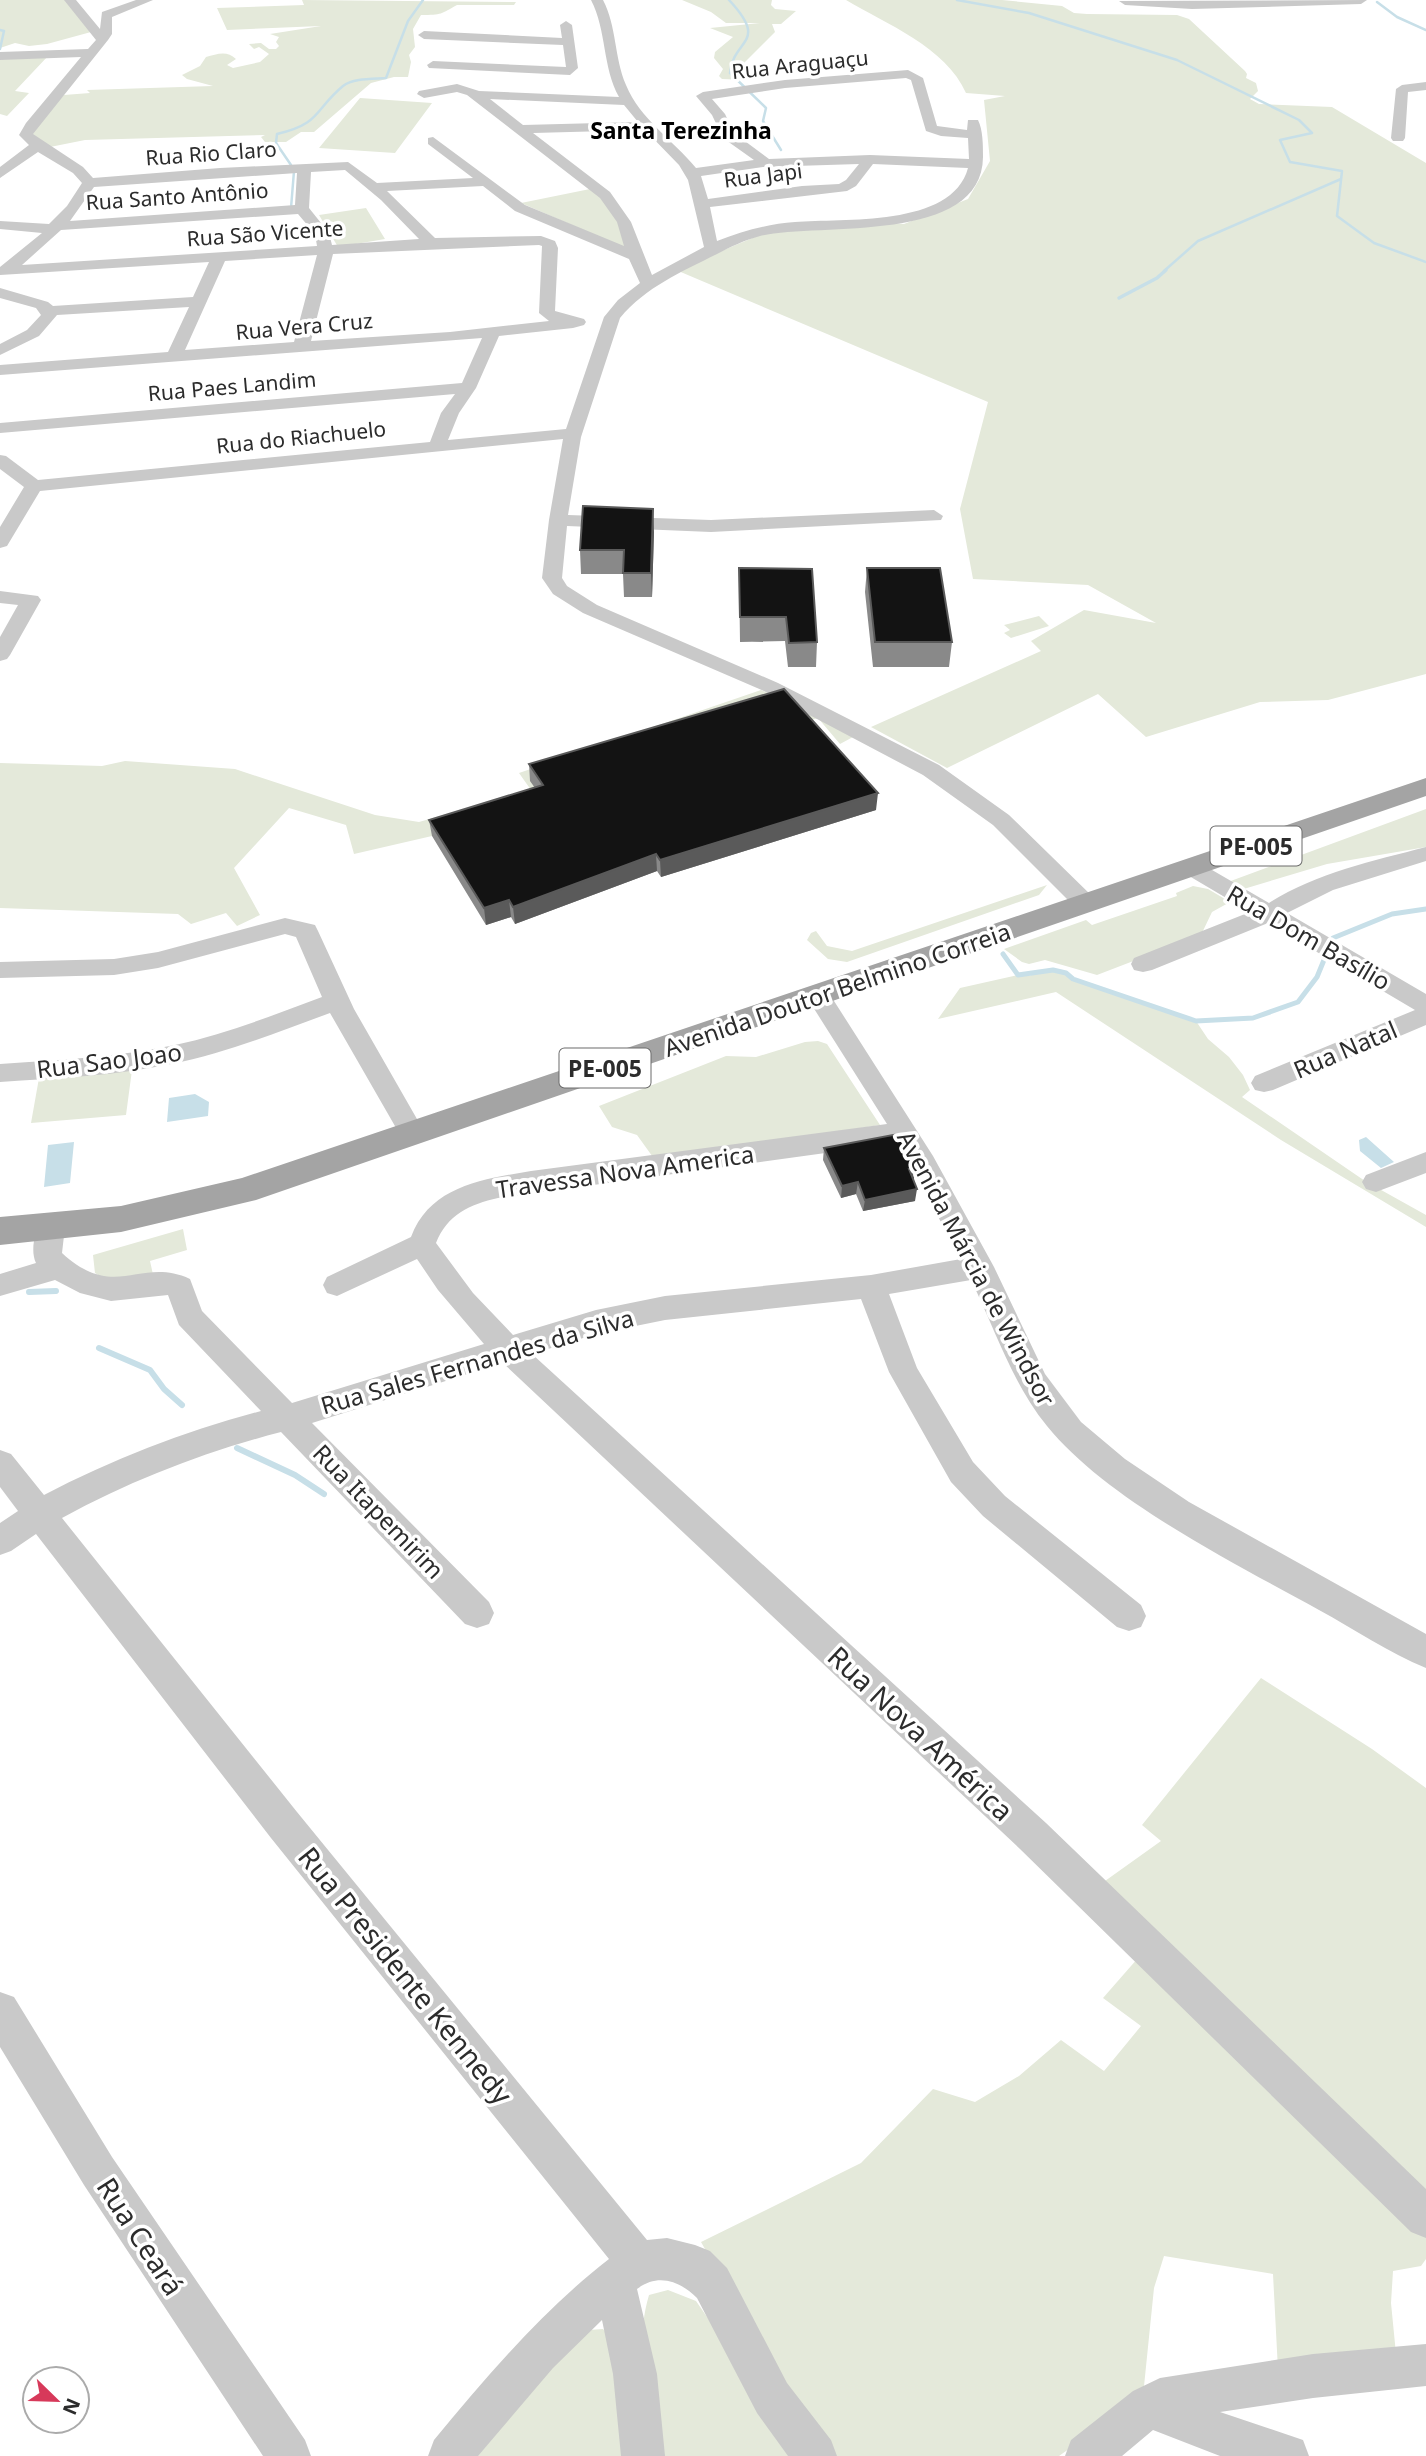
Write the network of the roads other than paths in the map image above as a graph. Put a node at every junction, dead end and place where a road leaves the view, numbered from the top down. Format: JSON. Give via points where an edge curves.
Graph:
{"nodes":[{"id":1,"x":70,"y":0,"type":"edge"},
{"id":2,"x":97,"y":0,"type":"edge"},
{"id":3,"x":147,"y":0,"type":"edge"},
{"id":4,"x":597,"y":0,"type":"edge"},
{"id":5,"x":1361,"y":0,"type":"edge"},
{"id":6,"x":1125,"y":1,"type":"edge"},
{"id":7,"x":106,"y":16,"type":"junction"},
{"id":8,"x":566,"y":25,"type":"dead end"},
{"id":9,"x":424,"y":35,"type":"dead end"},
{"id":10,"x":102,"y":40,"type":"junction"},
{"id":11,"x":572,"y":49,"type":"junction"},
{"id":12,"x":92,"y":53,"type":"junction"},
{"id":13,"x":0,"y":56,"type":"edge"},
{"id":14,"x":433,"y":65,"type":"dead end"},
{"id":15,"x":1426,"y":86,"type":"edge"},
{"id":16,"x":424,"y":93,"type":"dead end"},
{"id":17,"x":477,"y":95,"type":"junction"},
{"id":18,"x":628,"y":101,"type":"junction"},
{"id":19,"x":650,"y":127,"type":"junction"},
{"id":20,"x":520,"y":129,"type":"junction"},
{"id":21,"x":1398,"y":138,"type":"dead end"},
{"id":22,"x":25,"y":139,"type":"junction"},
{"id":23,"x":433,"y":141,"type":"dead end"},
{"id":24,"x":224,"y":153,"type":"dead end"},
{"id":25,"x":870,"y":159,"type":"junction"},
{"id":26,"x":765,"y":162,"type":"junction"},
{"id":27,"x":976,"y":164,"type":"junction"},
{"id":28,"x":303,"y":167,"type":"junction"},
{"id":29,"x":220,"y":172,"type":"junction"},
{"id":30,"x":692,"y":173,"type":"junction"},
{"id":31,"x":0,"y":174,"type":"edge"},
{"id":32,"x":487,"y":182,"type":"junction"},
{"id":33,"x":89,"y":183,"type":"junction"},
{"id":34,"x":375,"y":187,"type":"junction"},
{"id":35,"x":832,"y":189,"type":"junction"},
{"id":36,"x":701,"y":204,"type":"junction"},
{"id":37,"x":302,"y":209,"type":"junction"},
{"id":38,"x":0,"y":225,"type":"edge"},
{"id":39,"x":858,"y":225,"type":"junction"},
{"id":40,"x":54,"y":228,"type":"junction"},
{"id":41,"x":431,"y":243,"type":"junction"},
{"id":42,"x":712,"y":250,"type":"junction"},
{"id":43,"x":326,"y":251,"type":"junction"},
{"id":44,"x":635,"y":256,"type":"junction"},
{"id":45,"x":219,"y":257,"type":"junction"},
{"id":46,"x":2,"y":272,"type":"edge"},
{"id":47,"x":649,"y":283,"type":"junction"},
{"id":48,"x":0,"y":293,"type":"edge"},
{"id":49,"x":201,"y":301,"type":"junction"},
{"id":50,"x":47,"y":311,"type":"junction"},
{"id":51,"x":612,"y":317,"type":"junction"},
{"id":52,"x":578,"y":323,"type":"junction"},
{"id":53,"x":492,"y":334,"type":"junction"},
{"id":54,"x":301,"y":347,"type":"junction"},
{"id":55,"x":0,"y":350,"type":"edge"},
{"id":56,"x":173,"y":358,"type":"junction"},
{"id":57,"x":0,"y":370,"type":"edge"},
{"id":58,"x":468,"y":388,"type":"junction"},
{"id":59,"x":0,"y":428,"type":"edge"},
{"id":60,"x":573,"y":433,"type":"junction"},
{"id":61,"x":438,"y":446,"type":"junction"},
{"id":62,"x":0,"y":460,"type":"edge"},
{"id":63,"x":34,"y":486,"type":"junction"},
{"id":64,"x":934,"y":516,"type":"dead end"},
{"id":65,"x":558,"y":520,"type":"junction"},
{"id":66,"x":0,"y":542,"type":"edge"},
{"id":67,"x":0,"y":597,"type":"edge"},
{"id":68,"x":0,"y":655,"type":"edge"},
{"id":69,"x":1426,"y":787,"type":"edge"},
{"id":70,"x":1426,"y":854,"type":"edge"},
{"id":71,"x":1192,"y":868,"type":"junction"},
{"id":72,"x":1086,"y":904,"type":"junction"},
{"id":73,"x":1268,"y":914,"type":"junction"},
{"id":74,"x":1143,"y":964,"type":"dead end"},
{"id":75,"x":0,"y":970,"type":"edge"},
{"id":76,"x":818,"y":996,"type":"junction"},
{"id":77,"x":336,"y":1002,"type":"junction"},
{"id":78,"x":1426,"y":1005,"type":"edge"},
{"id":79,"x":1426,"y":1015,"type":"edge"},
{"id":80,"x":0,"y":1073,"type":"edge"},
{"id":81,"x":1264,"y":1083,"type":"dead end"},
{"id":82,"x":904,"y":1132,"type":"junction"},
{"id":83,"x":411,"y":1133,"type":"junction"},
{"id":84,"x":1426,"y":1162,"type":"edge"},
{"id":85,"x":1376,"y":1182,"type":"dead end"},
{"id":86,"x":51,"y":1227,"type":"junction"},
{"id":87,"x":0,"y":1231,"type":"edge"},
{"id":88,"x":422,"y":1244,"type":"junction"},
{"id":89,"x":980,"y":1267,"type":"junction"},
{"id":90,"x":57,"y":1268,"type":"junction"},
{"id":91,"x":337,"y":1285,"type":"dead end"},
{"id":92,"x":871,"y":1286,"type":"junction"},
{"id":93,"x":1,"y":1290,"type":"edge"},
{"id":94,"x":508,"y":1349,"type":"junction"},
{"id":95,"x":288,"y":1417,"type":"junction"},
{"id":96,"x":0,"y":1463,"type":"edge"},
{"id":97,"x":39,"y":1514,"type":"junction"},
{"id":98,"x":0,"y":1541,"type":"edge"},
{"id":99,"x":477,"y":1612,"type":"dead end"},
{"id":100,"x":1129,"y":1616,"type":"dead end"},
{"id":101,"x":1426,"y":1652,"type":"edge"},
{"id":102,"x":0,"y":2011,"type":"edge"},
{"id":103,"x":1426,"y":2217,"type":"edge"},
{"id":104,"x":626,"y":2271,"type":"junction"},
{"id":105,"x":1426,"y":2365,"type":"edge"},
{"id":106,"x":1148,"y":2406,"type":"junction"},
{"id":107,"x":289,"y":2456,"type":"edge"},
{"id":108,"x":450,"y":2456,"type":"edge"},
{"id":109,"x":643,"y":2456,"type":"edge"},
{"id":110,"x":815,"y":2456,"type":"edge"},
{"id":111,"x":1087,"y":2456,"type":"edge"},
{"id":112,"x":1287,"y":2456,"type":"edge"}],
"edges":[{"from":1,"to":10,"type":"street"},
{"from":2,"to":7,"type":"street"},
{"from":3,"to":7,"type":"street"},
{"from":4,"to":18,"type":"street","via":[[608,20],[608,52]]},
{"from":5,"to":6,"type":"street","via":[[1192,5]]},
{"from":7,"to":10,"type":"street"},
{"from":8,"to":11,"type":"street"},
{"from":9,"to":11,"type":"street"},
{"from":10,"to":12,"type":"street"},
{"from":11,"to":14,"type":"street","via":[[572,68],[562,72]]},
{"from":12,"to":13,"type":"street"},
{"from":12,"to":22,"type":"street","via":[[33,123]]},
{"from":15,"to":21,"type":"street","via":[[1404,87]]},
{"from":16,"to":17,"type":"street","via":[[457,88]]},
{"from":17,"to":18,"type":"street"},
{"from":17,"to":20,"type":"street"},
{"from":18,"to":19,"type":"street"},
{"from":19,"to":20,"type":"street"},
{"from":19,"to":30,"type":"street"},
{"from":20,"to":44,"type":"street","via":[[605,195],[624,222]]},
{"from":22,"to":31,"type":"street"},
{"from":22,"to":33,"type":"street","via":[[82,173]]},
{"from":23,"to":32,"type":"street"},
{"from":24,"to":29,"type":"street"},
{"from":25,"to":26,"type":"street"},
{"from":25,"to":27,"type":"street"},
{"from":25,"to":35,"type":"street","via":[[851,183]]},
{"from":26,"to":27,"type":"street","name":"Rua Araguaçu","via":[[728,135],[703,96],[912,74],[931,128],[941,132],[974,128]]},
{"from":26,"to":30,"type":"street"},
{"from":27,"to":39,"type":"street","via":[[965,190],[947,202],[898,221]]},
{"from":28,"to":29,"type":"street","name":"Rua Rio Claro"},
{"from":28,"to":34,"type":"street","name":"Rua Rio Claro","via":[[352,167]]},
{"from":28,"to":37,"type":"street"},
{"from":29,"to":33,"type":"street","name":"Rua Rio Claro"},
{"from":30,"to":36,"type":"street"},
{"from":32,"to":34,"type":"street"},
{"from":32,"to":44,"type":"street","via":[[520,208]]},
{"from":33,"to":40,"type":"street"},
{"from":34,"to":41,"type":"street"},
{"from":35,"to":36,"type":"street","name":"Rua Japi"},
{"from":35,"to":39,"type":"street"},
{"from":36,"to":42,"type":"street"},
{"from":37,"to":40,"type":"street","name":"Rua Santo Antônio"},
{"from":37,"to":43,"type":"street","via":[[322,233]]},
{"from":38,"to":40,"type":"street","name":"Rua Santo Antônio"},
{"from":39,"to":42,"type":"street","via":[[768,229]]},
{"from":40,"to":46,"type":"street"},
{"from":41,"to":43,"type":"street","name":"Rua São Vicente"},
{"from":41,"to":52,"type":"street","name":"Rua São Vicente","via":[[529,240],[550,244],[547,313]]},
{"from":42,"to":47,"type":"street"},
{"from":43,"to":45,"type":"street","name":"Rua São Vicente"},
{"from":43,"to":54,"type":"street"},
{"from":44,"to":47,"type":"street"},
{"from":45,"to":46,"type":"street","name":"Rua São Vicente"},
{"from":45,"to":49,"type":"street"},
{"from":47,"to":51,"type":"street"},
{"from":48,"to":50,"type":"street","via":[[29,300]]},
{"from":49,"to":50,"type":"street"},
{"from":49,"to":56,"type":"street"},
{"from":50,"to":55,"type":"street","via":[[49,316],[33,333]]},
{"from":51,"to":52,"type":"street","name":"Rua Vera Cruz"},
{"from":51,"to":60,"type":"street"},
{"from":52,"to":53,"type":"street","name":"Rua Vera Cruz"},
{"from":53,"to":54,"type":"street","name":"Rua Vera Cruz"},
{"from":53,"to":58,"type":"street"},
{"from":54,"to":56,"type":"street","name":"Rua Vera Cruz"},
{"from":56,"to":57,"type":"street","name":"Rua Vera Cruz"},
{"from":58,"to":59,"type":"street","name":"Rua Paes Landim"},
{"from":58,"to":61,"type":"street","via":[[450,413]]},
{"from":60,"to":61,"type":"street","name":"Rua do Riachuelo"},
{"from":60,"to":65,"type":"street"},
{"from":61,"to":63,"type":"street","name":"Rua do Riachuelo"},
{"from":62,"to":63,"type":"street"},
{"from":63,"to":66,"type":"street"},
{"from":64,"to":65,"type":"street","via":[[711,526]]},
{"from":65,"to":72,"type":"street","via":[[551,574],[561,590],[590,608],[772,687],[931,770],[1001,820]]},
{"from":67,"to":68,"type":"street","via":[[31,600]]},
{"from":69,"to":71,"type":"main road","name":"Avenida Doutor Belmino Correia","number":"PE-005"},
{"from":70,"to":73,"type":"street","via":[[1352,875],[1283,903]]},
{"from":71,"to":72,"type":"main road","name":"Avenida Doutor Belmino Correia","number":"PE-005"},
{"from":71,"to":73,"type":"street","name":"Rua Dom Basílio"},
{"from":72,"to":76,"type":"main road","name":"Avenida Doutor Belmino Correia","number":"PE-005"},
{"from":73,"to":74,"type":"street"},
{"from":73,"to":78,"type":"street","name":"Rua Dom Basílio"},
{"from":75,"to":77,"type":"street","via":[[114,967],[285,926],[306,931]]},
{"from":76,"to":82,"type":"street","name":"Avenida Márcia de Windsor"},
{"from":76,"to":83,"type":"main road","name":"Avenida Doutor Belmino Correia","number":"PE-005"},
{"from":77,"to":80,"type":"street","name":"Rua Sao Joao","via":[[169,1056]]},
{"from":77,"to":83,"type":"street"},
{"from":79,"to":81,"type":"street","name":"Rua Natal"},
{"from":82,"to":88,"type":"street","name":"Travessa Nova America","via":[[477,1191],[440,1210],[426,1228]]},
{"from":82,"to":89,"type":"street","name":"Avenida Márcia de Windsor"},
{"from":83,"to":86,"type":"main road","name":"Avenida Doutor Belmino Correia","number":"PE-005","via":[[192,1205]]},
{"from":84,"to":85,"type":"street"},
{"from":86,"to":87,"type":"main road","name":"Avenida Doutor Belmino Correia","number":"PE-005"},
{"from":86,"to":90,"type":"street","via":[[47,1256]]},
{"from":88,"to":91,"type":"street"},
{"from":88,"to":94,"type":"street","name":"Rua Nova América","via":[[433,1263]]},
{"from":89,"to":92,"type":"street","name":"Rua Sales Fernandes da Silva"},
{"from":89,"to":101,"type":"street","name":"Avenida Márcia de Windsor","via":[[1023,1363],[1058,1417],[1095,1453],[1247,1555]]},
{"from":90,"to":93,"type":"street"},
{"from":90,"to":95,"type":"street","name":"Rua Itapemirim","via":[[117,1290],[180,1287],[189,1317]]},
{"from":92,"to":94,"type":"street","name":"Rua Sales Fernandes da Silva","via":[[665,1308],[596,1322]]},
{"from":92,"to":100,"type":"street","via":[[904,1372],[962,1472],[994,1506]]},
{"from":94,"to":95,"type":"street","name":"Rua Sales Fernandes da Silva"},
{"from":94,"to":103,"type":"street","name":"Rua Nova América","via":[[1033,1836]]},
{"from":95,"to":97,"type":"street","name":"Rua Sales Fernandes da Silva","via":[[156,1457]]},
{"from":95,"to":99,"type":"street","name":"Rua Itapemirim"},
{"from":96,"to":97,"type":"street","name":"Rua Presidente Kennedy"},
{"from":97,"to":98,"type":"street","name":"Rua Sales Fernandes da Silva"},
{"from":97,"to":104,"type":"street","name":"Rua Presidente Kennedy"},
{"from":102,"to":107,"type":"street","name":"Rua Ceará","via":[[98,2171]]},
{"from":104,"to":108,"type":"street","via":[[496,2398]]},
{"from":104,"to":109,"type":"street"},
{"from":104,"to":110,"type":"street","via":[[667,2259],[695,2266],[712,2283],[772,2398]]},
{"from":105,"to":106,"type":"street","via":[[1313,2376],[1160,2399]]},
{"from":106,"to":111,"type":"street"},
{"from":106,"to":112,"type":"street"}]}
